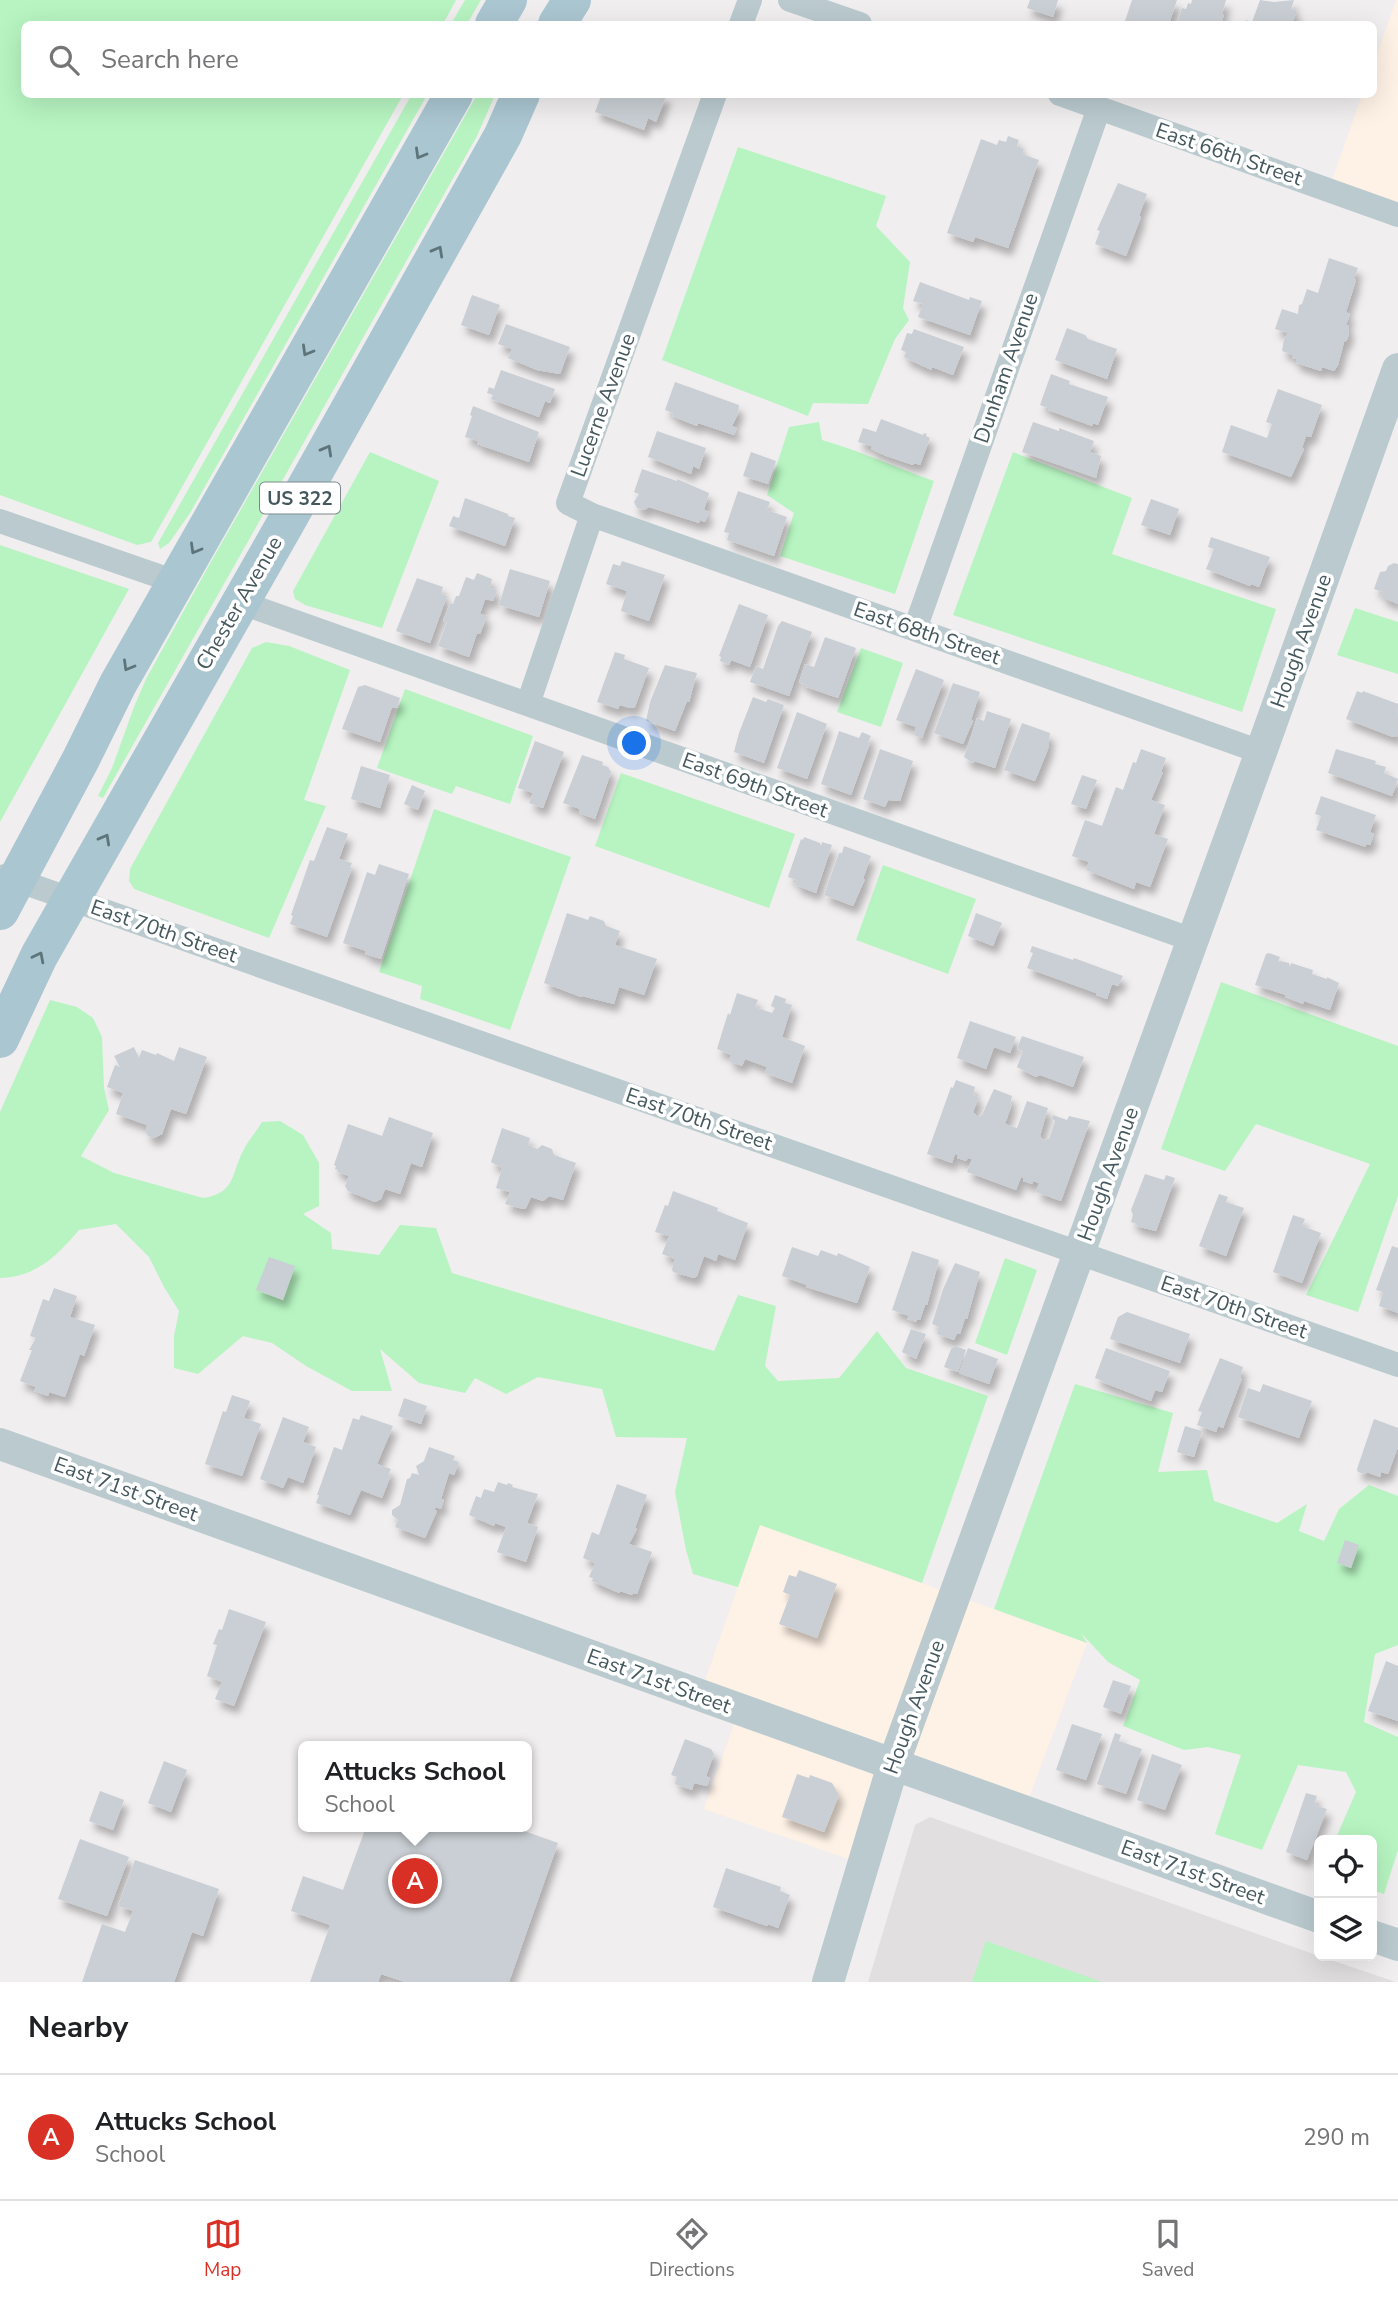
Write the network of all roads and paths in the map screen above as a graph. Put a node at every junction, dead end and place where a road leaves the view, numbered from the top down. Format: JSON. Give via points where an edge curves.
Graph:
{"nodes":[{"id":1,"x":508,"y":0,"type":"edge"},
{"id":2,"x":572,"y":0,"type":"edge"},
{"id":3,"x":750,"y":0,"type":"edge"},
{"id":4,"x":790,"y":0,"type":"edge"},
{"id":5,"x":496,"y":21,"type":"edge"},
{"id":6,"x":559,"y":21,"type":"edge"},
{"id":7,"x":742,"y":21,"type":"edge"},
{"id":8,"x":851,"y":21,"type":"edge"},
{"id":9,"x":452,"y":98,"type":"edge"},
{"id":10,"x":519,"y":98,"type":"edge"},
{"id":11,"x":714,"y":98,"type":"edge"},
{"id":12,"x":1071,"y":98,"type":"edge"},
{"id":13,"x":1099,"y":108,"type":"junction"},
{"id":14,"x":1398,"y":215,"type":"edge"},
{"id":15,"x":1398,"y":369,"type":"edge"},
{"id":16,"x":592,"y":516,"type":"junction"},
{"id":17,"x":0,"y":521,"type":"edge"},
{"id":18,"x":176,"y":582,"type":"junction"},
{"id":19,"x":239,"y":603,"type":"junction"},
{"id":20,"x":915,"y":629,"type":"junction"},
{"id":21,"x":528,"y":704,"type":"junction"},
{"id":22,"x":1261,"y":752,"type":"junction"},
{"id":23,"x":5,"y":888,"type":"edge"},
{"id":24,"x":72,"y":898,"type":"junction"},
{"id":25,"x":1193,"y":940,"type":"junction"},
{"id":26,"x":0,"y":1039,"type":"edge"},
{"id":27,"x":1079,"y":1253,"type":"junction"},
{"id":28,"x":1398,"y":1365,"type":"edge"},
{"id":29,"x":0,"y":1444,"type":"edge"},
{"id":30,"x":893,"y":1765,"type":"junction"},
{"id":31,"x":1314,"y":1915,"type":"edge"},
{"id":32,"x":1377,"y":1938,"type":"edge"},
{"id":33,"x":1398,"y":1945,"type":"edge"},
{"id":34,"x":828,"y":1982,"type":"edge"}],
"edges":[{"from":1,"to":5,"type":"main road"},
{"from":2,"to":6,"type":"main road"},
{"from":3,"to":7,"type":"street"},
{"from":4,"to":8,"type":"street"},
{"from":9,"to":18,"type":"main road","number":"US 322","one_way":true},
{"from":19,"to":10,"type":"main road","name":"Chester Avenue","number":"US 322","one_way":true,"via":[[503,135]]},
{"from":11,"to":16,"type":"street","name":"Lucerne Avenue","via":[[568,503]]},
{"from":12,"to":13,"type":"street","name":"East 66th Street"},
{"from":13,"to":14,"type":"street","name":"East 66th Street"},
{"from":13,"to":20,"type":"street","name":"Dunham Avenue"},
{"from":15,"to":22,"type":"street","name":"Hough Avenue"},
{"from":16,"to":20,"type":"street","name":"East 68th Street"},
{"from":16,"to":21,"type":"street"},
{"from":17,"to":18,"type":"street"},
{"from":18,"to":23,"type":"main road","number":"US 322","one_way":true},
{"from":19,"to":21,"type":"street","name":"East 69th Street"},
{"from":24,"to":19,"type":"main road","name":"Chester Avenue","number":"US 322","one_way":true},
{"from":20,"to":22,"type":"street","name":"East 68th Street"},
{"from":21,"to":25,"type":"street","name":"East 69th Street"},
{"from":22,"to":25,"type":"street","name":"Hough Avenue"},
{"from":23,"to":24,"type":"street","name":"East 70th Street"},
{"from":26,"to":24,"type":"main road","name":"Chester Avenue","number":"US 322","one_way":true},
{"from":24,"to":27,"type":"street","name":"East 70th Street"},
{"from":25,"to":27,"type":"street","name":"Hough Avenue"},
{"from":27,"to":28,"type":"street","name":"East 70th Street"},
{"from":27,"to":30,"type":"street","name":"Hough Avenue"},
{"from":29,"to":30,"type":"street","name":"East 71st Street"},
{"from":30,"to":31,"type":"street","name":"East 71st Street"},
{"from":30,"to":34,"type":"street","name":"Hough Avenue"},
{"from":32,"to":33,"type":"street"}]}
